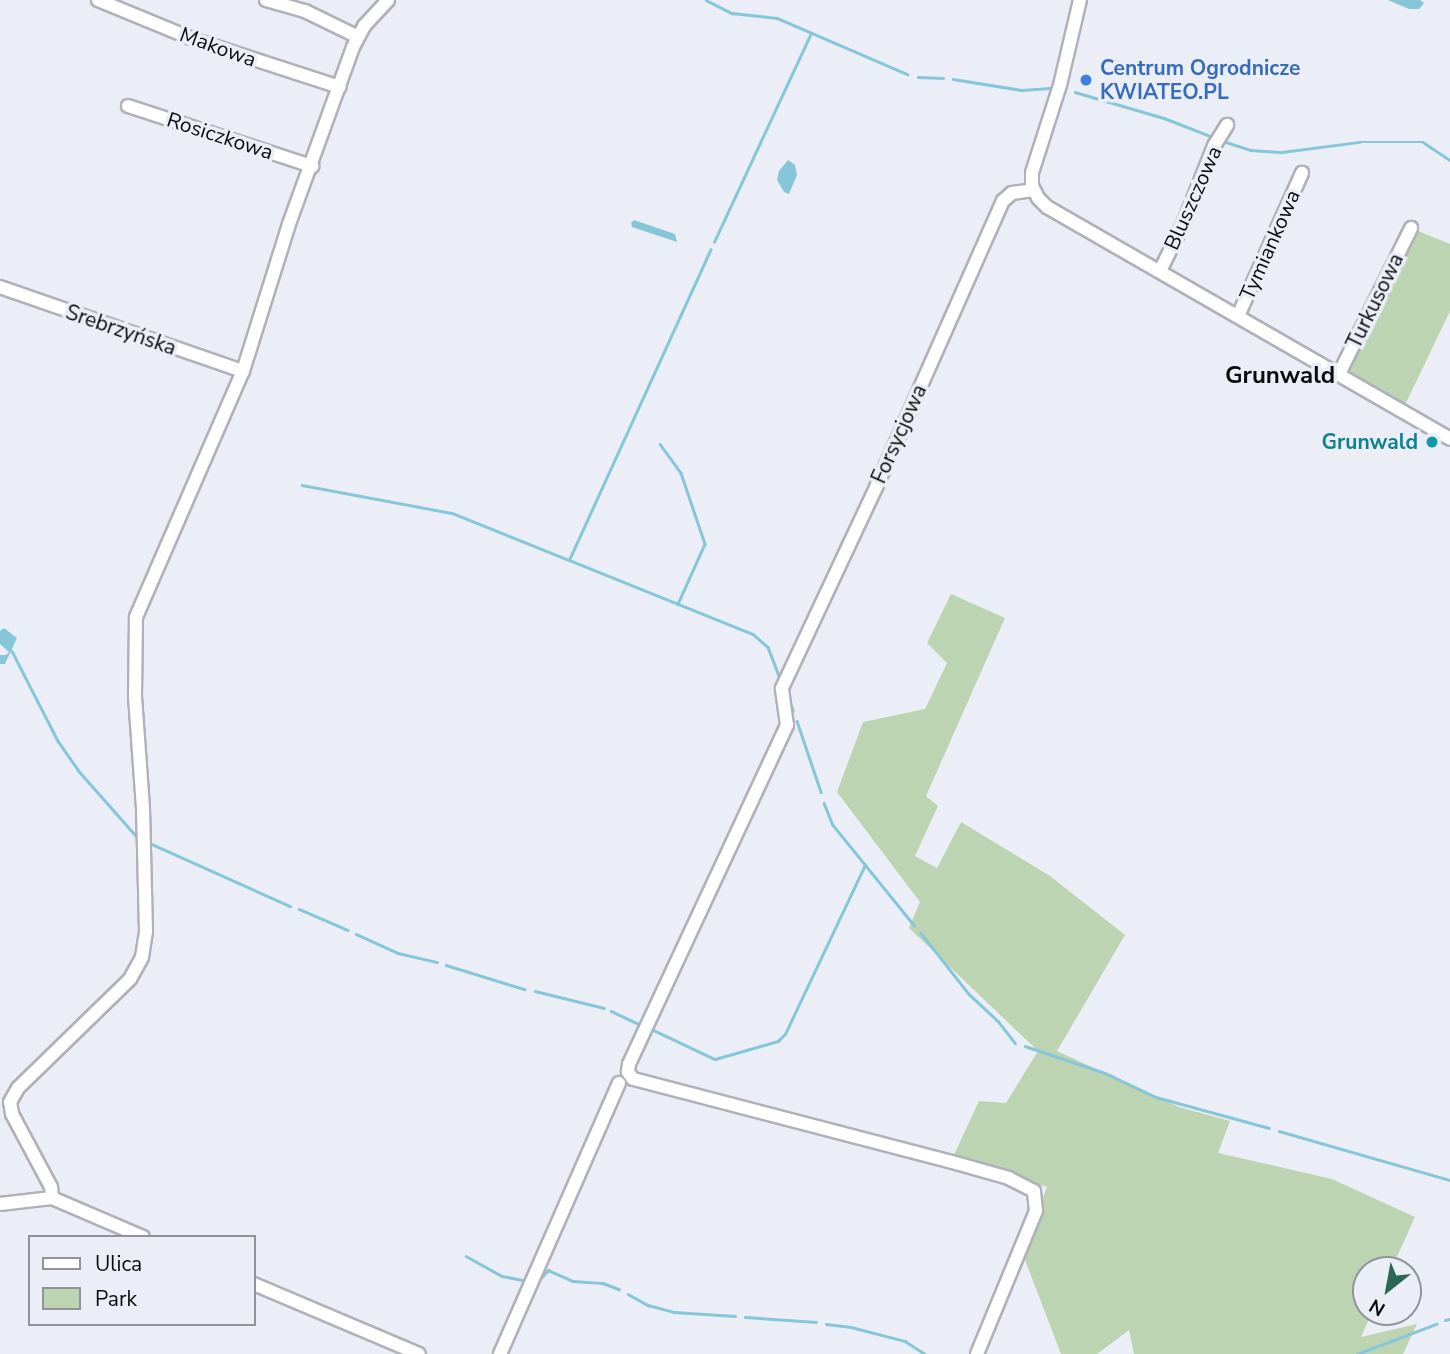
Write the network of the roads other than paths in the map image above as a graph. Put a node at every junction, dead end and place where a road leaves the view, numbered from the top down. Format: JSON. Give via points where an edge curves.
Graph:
{"nodes":[{"id":1,"x":98,"y":0,"type":"edge"},
{"id":2,"x":265,"y":0,"type":"edge"},
{"id":3,"x":388,"y":0,"type":"edge"},
{"id":4,"x":1080,"y":0,"type":"edge"},
{"id":5,"x":358,"y":37,"type":"junction"},
{"id":6,"x":340,"y":87,"type":"junction"},
{"id":7,"x":128,"y":106,"type":"dead end"},
{"id":8,"x":1227,"y":125,"type":"dead end"},
{"id":9,"x":312,"y":166,"type":"junction"},
{"id":10,"x":1302,"y":173,"type":"dead end"},
{"id":11,"x":1033,"y":190,"type":"junction"},
{"id":12,"x":1411,"y":228,"type":"dead end"},
{"id":13,"x":1160,"y":271,"type":"junction"},
{"id":14,"x":0,"y":287,"type":"edge"},
{"id":15,"x":1238,"y":316,"type":"junction"},
{"id":16,"x":243,"y":371,"type":"junction"},
{"id":17,"x":1339,"y":374,"type":"junction"},
{"id":18,"x":1448,"y":434,"type":"edge"},
{"id":19,"x":619,"y":1083,"type":"dead end"},
{"id":20,"x":52,"y":1198,"type":"junction"},
{"id":21,"x":0,"y":1204,"type":"edge"},
{"id":22,"x":138,"y":1235,"type":"edge"},
{"id":23,"x":256,"y":1285,"type":"edge"},
{"id":24,"x":419,"y":1354,"type":"edge"},
{"id":25,"x":500,"y":1354,"type":"edge"},
{"id":26,"x":977,"y":1354,"type":"edge"}],
"edges":[{"from":1,"to":6,"type":"street","name":"Makowa","via":[[195,40]]},
{"from":2,"to":5,"type":"street","via":[[305,12]]},
{"from":3,"to":5,"type":"street"},
{"from":4,"to":11,"type":"street","via":[[1033,170]]},
{"from":5,"to":6,"type":"street"},
{"from":6,"to":9,"type":"street"},
{"from":7,"to":9,"type":"street","name":"Rosiczkowa"},
{"from":8,"to":13,"type":"street","name":"Bluszczowa"},
{"from":9,"to":16,"type":"street"},
{"from":10,"to":15,"type":"street","name":"Tymiankowa"},
{"from":11,"to":13,"type":"street","via":[[1047,207]]},
{"from":11,"to":26,"type":"street","name":"Forsycjowa","via":[[1012,193],[1003,201],[785,680],[781,697],[787,725],[628,1072],[633,1079],[1009,1178],[1034,1191],[1036,1211]]},
{"from":12,"to":17,"type":"street","name":"Turkusowa"},
{"from":13,"to":15,"type":"street"},
{"from":14,"to":16,"type":"street","name":"Srebrzyńska"},
{"from":15,"to":17,"type":"street"},
{"from":16,"to":20,"type":"street","via":[[136,617],[134,676],[146,931],[142,957],[130,979],[18,1088],[10,1102]]},
{"from":17,"to":18,"type":"street"},
{"from":19,"to":25,"type":"street"},
{"from":20,"to":21,"type":"street"},
{"from":20,"to":22,"type":"street"},
{"from":23,"to":24,"type":"street"}]}
